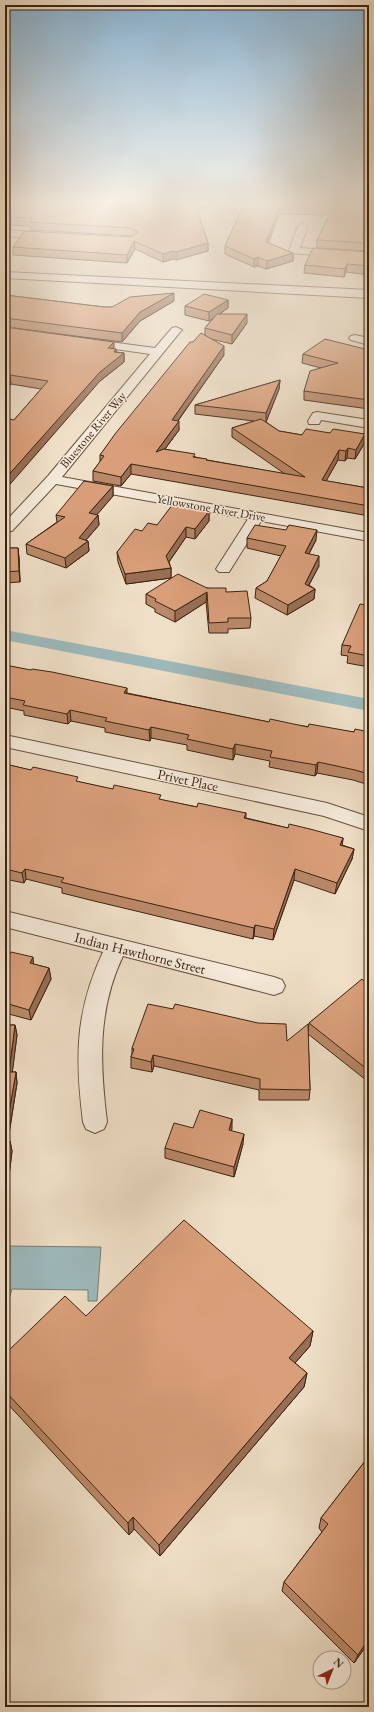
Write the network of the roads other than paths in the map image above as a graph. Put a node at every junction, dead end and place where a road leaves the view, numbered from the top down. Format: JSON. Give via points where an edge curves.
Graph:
{"nodes":[{"id":1,"x":137,"y":282,"type":"edge"},
{"id":2,"x":369,"y":294,"type":"edge"},
{"id":3,"x":176,"y":330,"type":"dead end"},
{"id":4,"x":355,"y":338,"type":"dead end"},
{"id":5,"x":74,"y":340,"type":"edge"},
{"id":6,"x":369,"y":342,"type":"edge"},
{"id":7,"x":158,"y":352,"type":"junction"},
{"id":8,"x":314,"y":421,"type":"dead end"},
{"id":9,"x":369,"y":424,"type":"edge"},
{"id":10,"x":53,"y":479,"type":"junction"},
{"id":11,"x":257,"y":516,"type":"junction"},
{"id":12,"x":7,"y":528,"type":"dead end"},
{"id":13,"x":369,"y":537,"type":"edge"},
{"id":14,"x":224,"y":569,"type":"dead end"},
{"id":15,"x":5,"y":741,"type":"edge"},
{"id":16,"x":369,"y":824,"type":"edge"},
{"id":17,"x":5,"y":919,"type":"edge"},
{"id":18,"x":116,"y":947,"type":"junction"},
{"id":19,"x":274,"y":986,"type":"dead end"},
{"id":20,"x":94,"y":1122,"type":"dead end"}],
"edges":[{"from":1,"to":2,"type":"street"},
{"from":3,"to":7,"type":"street","name":"Bluestone River Way"},
{"from":4,"to":6,"type":"street"},
{"from":5,"to":7,"type":"street"},
{"from":7,"to":10,"type":"street","name":"Bluestone River Way"},
{"from":8,"to":9,"type":"street","via":[[317,416]]},
{"from":10,"to":11,"type":"street","name":"Yellowstone River Drive"},
{"from":10,"to":12,"type":"street","name":"Bluestone River Way"},
{"from":11,"to":13,"type":"street","name":"Yellowstone River Drive"},
{"from":11,"to":14,"type":"street"},
{"from":15,"to":16,"type":"street","name":"Privet Place","via":[[327,810]]},
{"from":17,"to":18,"type":"street","name":"Indian Hawthorne Street"},
{"from":18,"to":19,"type":"street","name":"Indian Hawthorne Street"},
{"from":18,"to":20,"type":"street","via":[[100,983],[91,1018],[88,1054]]}]}
